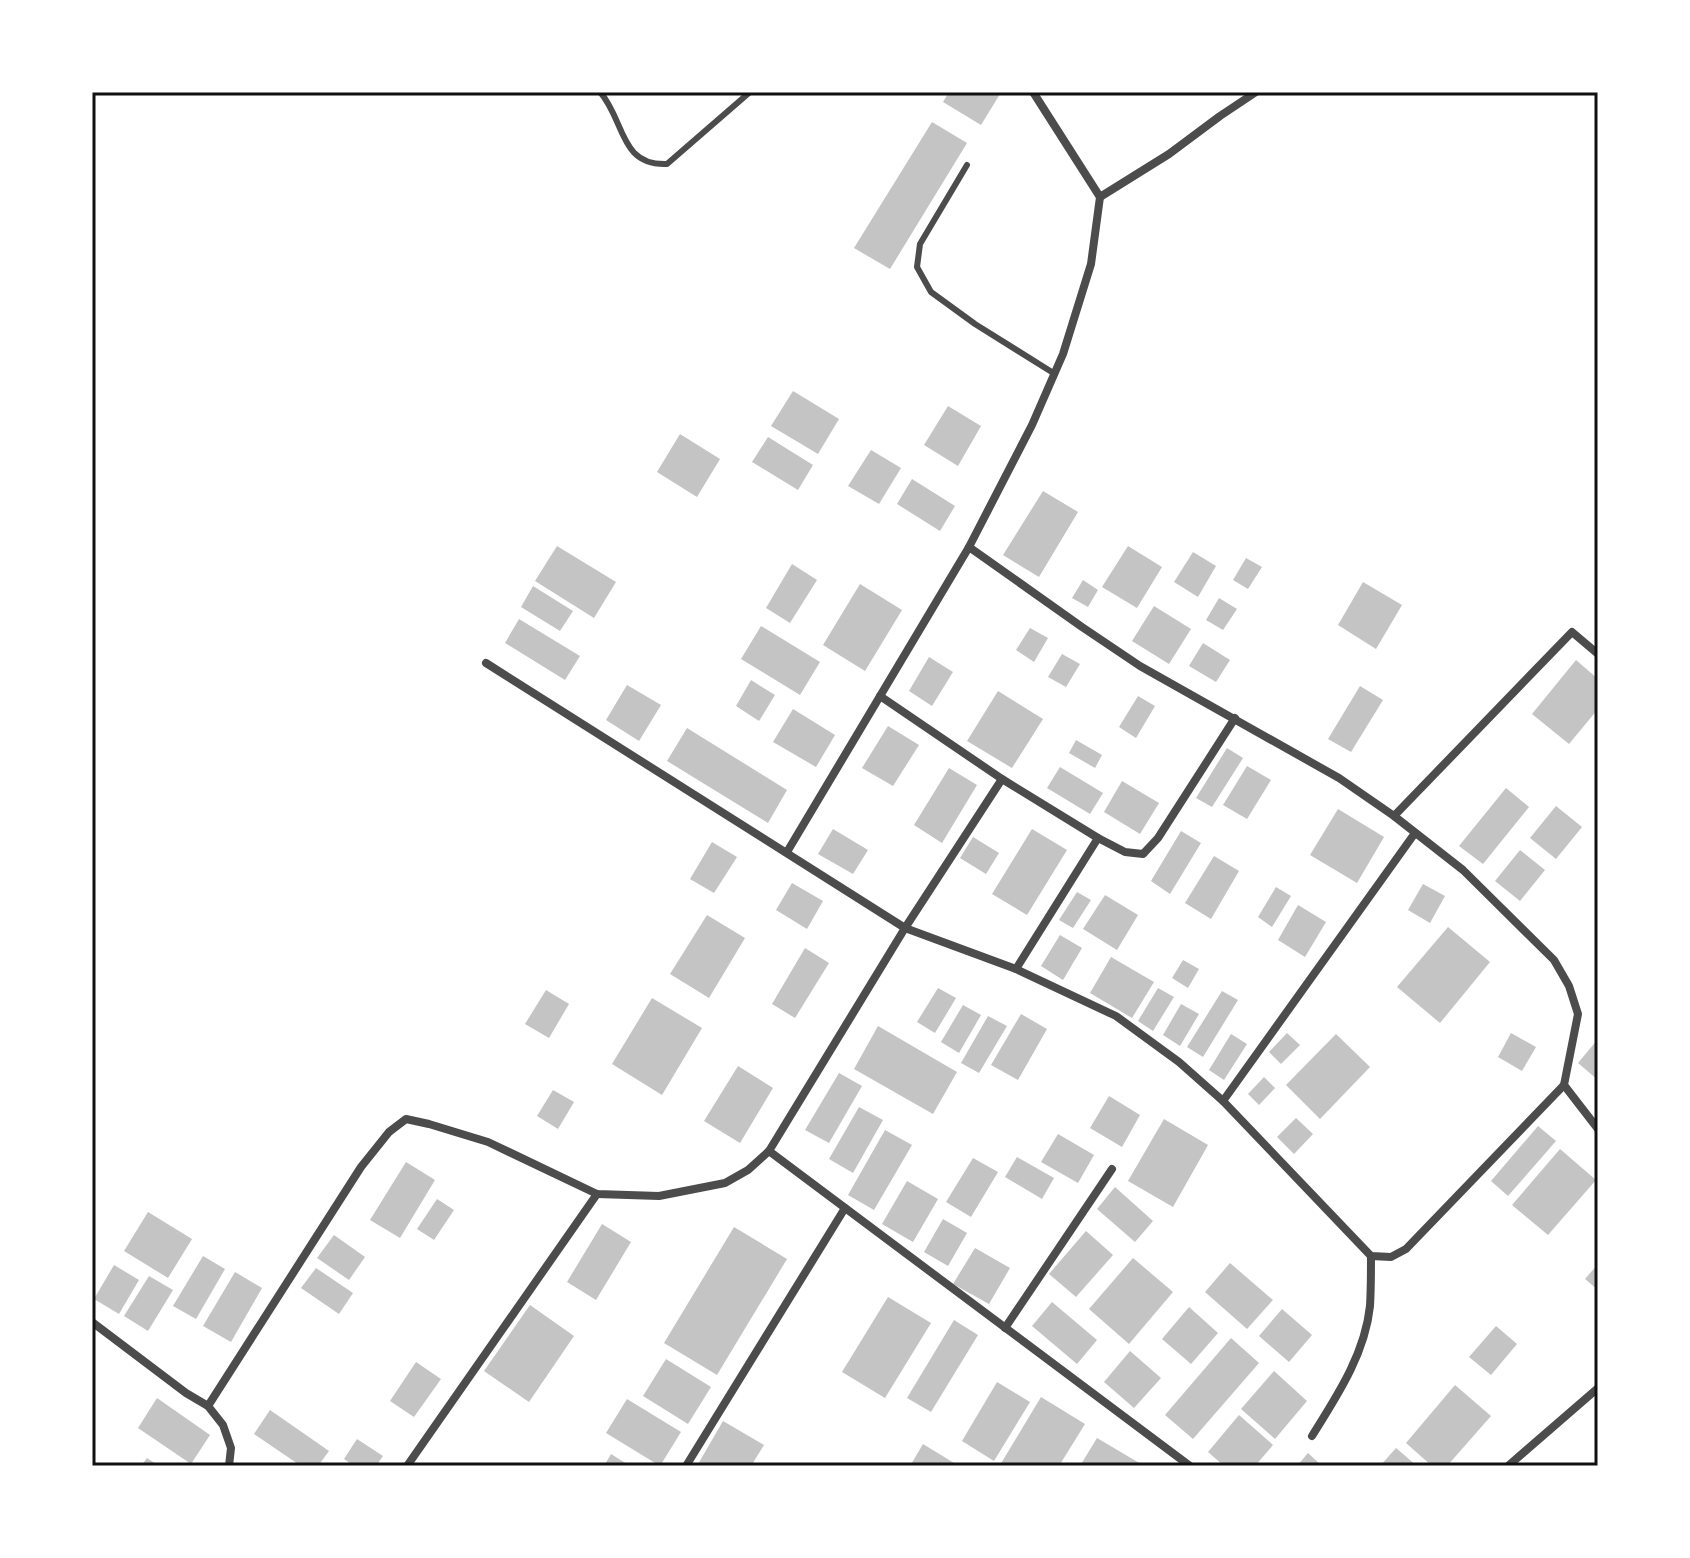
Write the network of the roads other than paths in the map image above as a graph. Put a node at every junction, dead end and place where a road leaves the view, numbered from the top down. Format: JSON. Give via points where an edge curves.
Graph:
{"nodes":[{"id":1,"x":600,"y":92,"type":"edge"},
{"id":2,"x":750,"y":92,"type":"edge"},
{"id":3,"x":1033,"y":92,"type":"edge"},
{"id":4,"x":1256,"y":92,"type":"edge"},
{"id":5,"x":967,"y":165,"type":"dead end"},
{"id":6,"x":1100,"y":197,"type":"junction"},
{"id":7,"x":1055,"y":374,"type":"junction"},
{"id":8,"x":969,"y":547,"type":"junction"},
{"id":9,"x":1598,"y":654,"type":"edge"},
{"id":10,"x":486,"y":663,"type":"dead end"},
{"id":11,"x":880,"y":696,"type":"junction"},
{"id":12,"x":1235,"y":718,"type":"junction"},
{"id":13,"x":1002,"y":779,"type":"junction"},
{"id":14,"x":1394,"y":816,"type":"junction"},
{"id":15,"x":1415,"y":833,"type":"junction"},
{"id":16,"x":1098,"y":838,"type":"junction"},
{"id":17,"x":787,"y":852,"type":"junction"},
{"id":18,"x":905,"y":928,"type":"junction"},
{"id":19,"x":1016,"y":969,"type":"junction"},
{"id":20,"x":1564,"y":1085,"type":"junction"},
{"id":21,"x":1223,"y":1101,"type":"junction"},
{"id":22,"x":1598,"y":1129,"type":"edge"},
{"id":23,"x":769,"y":1151,"type":"junction"},
{"id":24,"x":1112,"y":1169,"type":"dead end"},
{"id":25,"x":597,"y":1194,"type":"junction"},
{"id":26,"x":845,"y":1208,"type":"junction"},
{"id":27,"x":1371,"y":1256,"type":"junction"},
{"id":28,"x":92,"y":1322,"type":"edge"},
{"id":29,"x":1005,"y":1328,"type":"junction"},
{"id":30,"x":1598,"y":1388,"type":"edge"},
{"id":31,"x":208,"y":1406,"type":"junction"},
{"id":32,"x":1312,"y":1436,"type":"dead end"},
{"id":33,"x":229,"y":1466,"type":"edge"},
{"id":34,"x":407,"y":1466,"type":"edge"},
{"id":35,"x":686,"y":1466,"type":"edge"},
{"id":36,"x":1190,"y":1466,"type":"edge"},
{"id":37,"x":1508,"y":1466,"type":"edge"}],
"edges":[{"from":1,"to":2,"type":"lane","via":[[639,158],[667,164]]},
{"from":3,"to":6,"type":"street"},
{"from":4,"to":6,"type":"street"},
{"from":5,"to":7,"type":"lane","via":[[920,244],[917,267],[931,292]]},
{"from":6,"to":7,"type":"street","via":[[1091,264]]},
{"from":7,"to":8,"type":"street"},
{"from":8,"to":11,"type":"street"},
{"from":8,"to":12,"type":"street","via":[[1140,666]]},
{"from":9,"to":14,"type":"street","via":[[1572,632]]},
{"from":10,"to":17,"type":"street"},
{"from":11,"to":13,"type":"street"},
{"from":11,"to":17,"type":"street"},
{"from":12,"to":14,"type":"street"},
{"from":12,"to":16,"type":"street","via":[[1148,850],[1125,852]]},
{"from":13,"to":16,"type":"street"},
{"from":13,"to":18,"type":"street"},
{"from":14,"to":15,"type":"street"},
{"from":15,"to":20,"type":"street","via":[[1463,870],[1554,960],[1578,1014]]},
{"from":15,"to":21,"type":"street"},
{"from":16,"to":19,"type":"street"},
{"from":17,"to":18,"type":"street"},
{"from":18,"to":19,"type":"street"},
{"from":18,"to":23,"type":"street"},
{"from":19,"to":21,"type":"street","via":[[1116,1016]]},
{"from":20,"to":22,"type":"street"},
{"from":20,"to":27,"type":"street","via":[[1406,1249],[1391,1257]]},
{"from":21,"to":27,"type":"street"},
{"from":23,"to":25,"type":"street","via":[[725,1183],[659,1196]]},
{"from":23,"to":26,"type":"street"},
{"from":24,"to":29,"type":"street"},
{"from":25,"to":31,"type":"street","via":[[488,1142],[406,1119],[361,1167]]},
{"from":25,"to":34,"type":"street"},
{"from":26,"to":29,"type":"street"},
{"from":26,"to":35,"type":"street"},
{"from":27,"to":32,"type":"street","via":[[1370,1308],[1358,1354]]},
{"from":28,"to":31,"type":"street"},
{"from":29,"to":36,"type":"street"},
{"from":30,"to":37,"type":"street"},
{"from":31,"to":33,"type":"street","via":[[223,1425],[231,1448]]}]}
